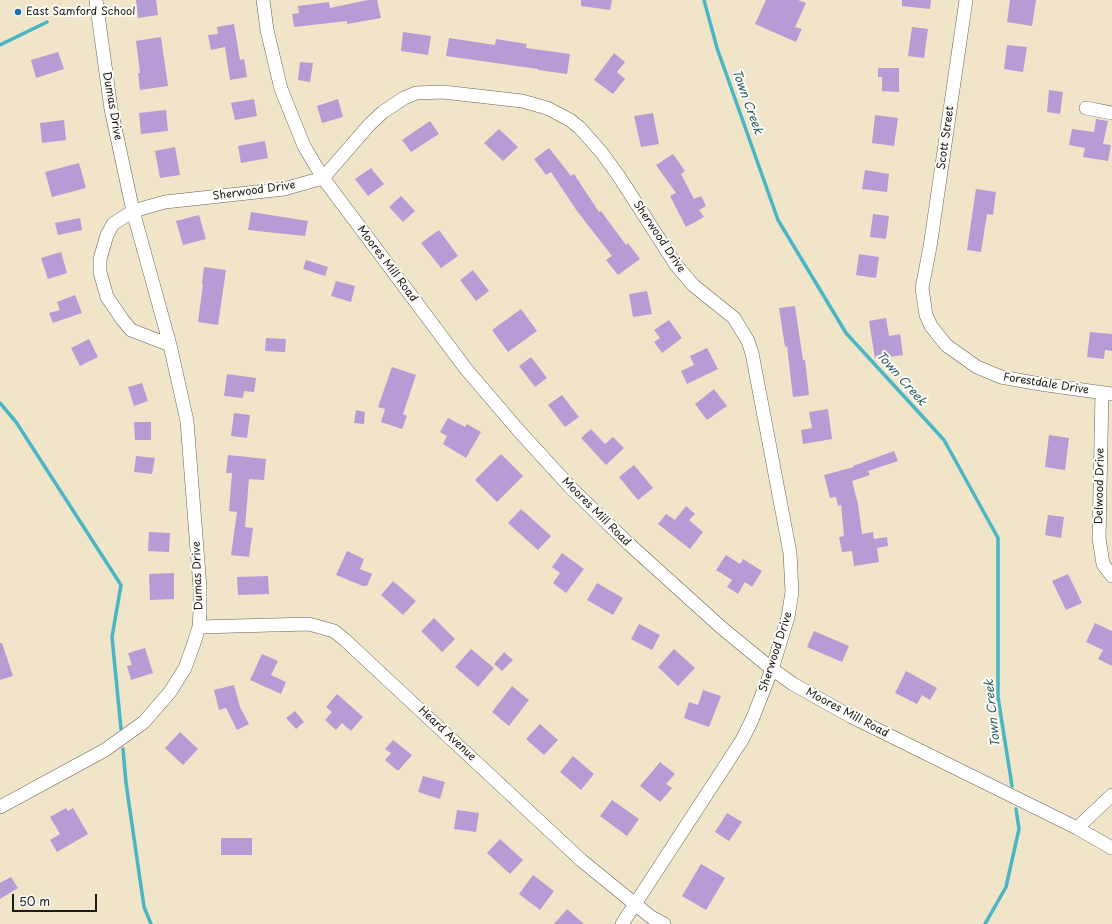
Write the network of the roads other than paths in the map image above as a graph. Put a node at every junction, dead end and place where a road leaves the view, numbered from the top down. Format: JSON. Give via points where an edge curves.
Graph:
{"nodes":[{"id":1,"x":96,"y":0,"type":"edge"},
{"id":2,"x":263,"y":0,"type":"edge"},
{"id":3,"x":966,"y":0,"type":"edge"},
{"id":4,"x":1086,"y":108,"type":"dead end"},
{"id":5,"x":1112,"y":113,"type":"edge"},
{"id":6,"x":323,"y":178,"type":"junction"},
{"id":7,"x":133,"y":211,"type":"junction"},
{"id":8,"x":924,"y":275,"type":"joint"},
{"id":9,"x":170,"y":345,"type":"junction"},
{"id":10,"x":1107,"y":394,"type":"edge"},
{"id":11,"x":1112,"y":576,"type":"edge"},
{"id":12,"x":198,"y":626,"type":"junction"},
{"id":13,"x":772,"y":669,"type":"junction"},
{"id":14,"x":1112,"y":795,"type":"edge"},
{"id":15,"x":0,"y":807,"type":"edge"},
{"id":16,"x":1077,"y":828,"type":"junction"},
{"id":17,"x":1112,"y":848,"type":"edge"},
{"id":18,"x":635,"y":904,"type":"junction"},
{"id":19,"x":622,"y":924,"type":"edge"},
{"id":20,"x":664,"y":924,"type":"edge"}],
"edges":[{"from":1,"to":7,"type":"street","name":"Dumas Drive","via":[[111,109]]},
{"from":2,"to":6,"type":"street","name":"Moores Mill Road","via":[[267,30],[281,89],[304,146]]},
{"from":3,"to":8,"type":"street","name":"Scott Street"},
{"from":4,"to":5,"type":"street"},
{"from":6,"to":7,"type":"street","name":"Sherwood Drive","via":[[284,189],[166,202]]},
{"from":6,"to":13,"type":"street","name":"Moores Mill Road","via":[[466,369],[572,489],[723,629]]},
{"from":6,"to":13,"type":"street","name":"Sherwood Drive","via":[[370,124],[404,98],[416,94],[442,92],[522,102],[547,108],[575,124],[602,152],[676,265],[693,285],[734,318],[752,353],[790,553],[792,592],[788,617]]},
{"from":7,"to":9,"type":"street","name":"Dumas Drive"},
{"from":7,"to":9,"type":"street","via":[[114,224],[107,235],[100,259],[100,272],[107,297],[131,330]]},
{"from":8,"to":10,"type":"street","name":"Forestdale Drive","via":[[922,288],[926,315],[931,326],[946,345],[966,361],[1000,377]]},
{"from":9,"to":12,"type":"street","name":"Dumas Drive","via":[[187,421],[190,447],[200,588]]},
{"from":10,"to":11,"type":"street","name":"Delwood Drive","via":[[1099,538],[1103,564]]},
{"from":12,"to":15,"type":"street","name":"Dumas Drive","via":[[185,668],[170,692],[144,722],[105,750]]},
{"from":12,"to":18,"type":"street","name":"Heard Avenue","via":[[308,624],[334,632],[581,860]]},
{"from":13,"to":16,"type":"street","name":"Moores Mill Road","via":[[793,684],[852,717]]},
{"from":13,"to":18,"type":"street","name":"Sherwood Drive","via":[[742,740]]},
{"from":14,"to":16,"type":"street"},
{"from":16,"to":17,"type":"street","name":"Moores Mill Road"},
{"from":18,"to":19,"type":"street","name":"Sherwood Drive"},
{"from":18,"to":20,"type":"street","name":"Heard Avenue"}]}
